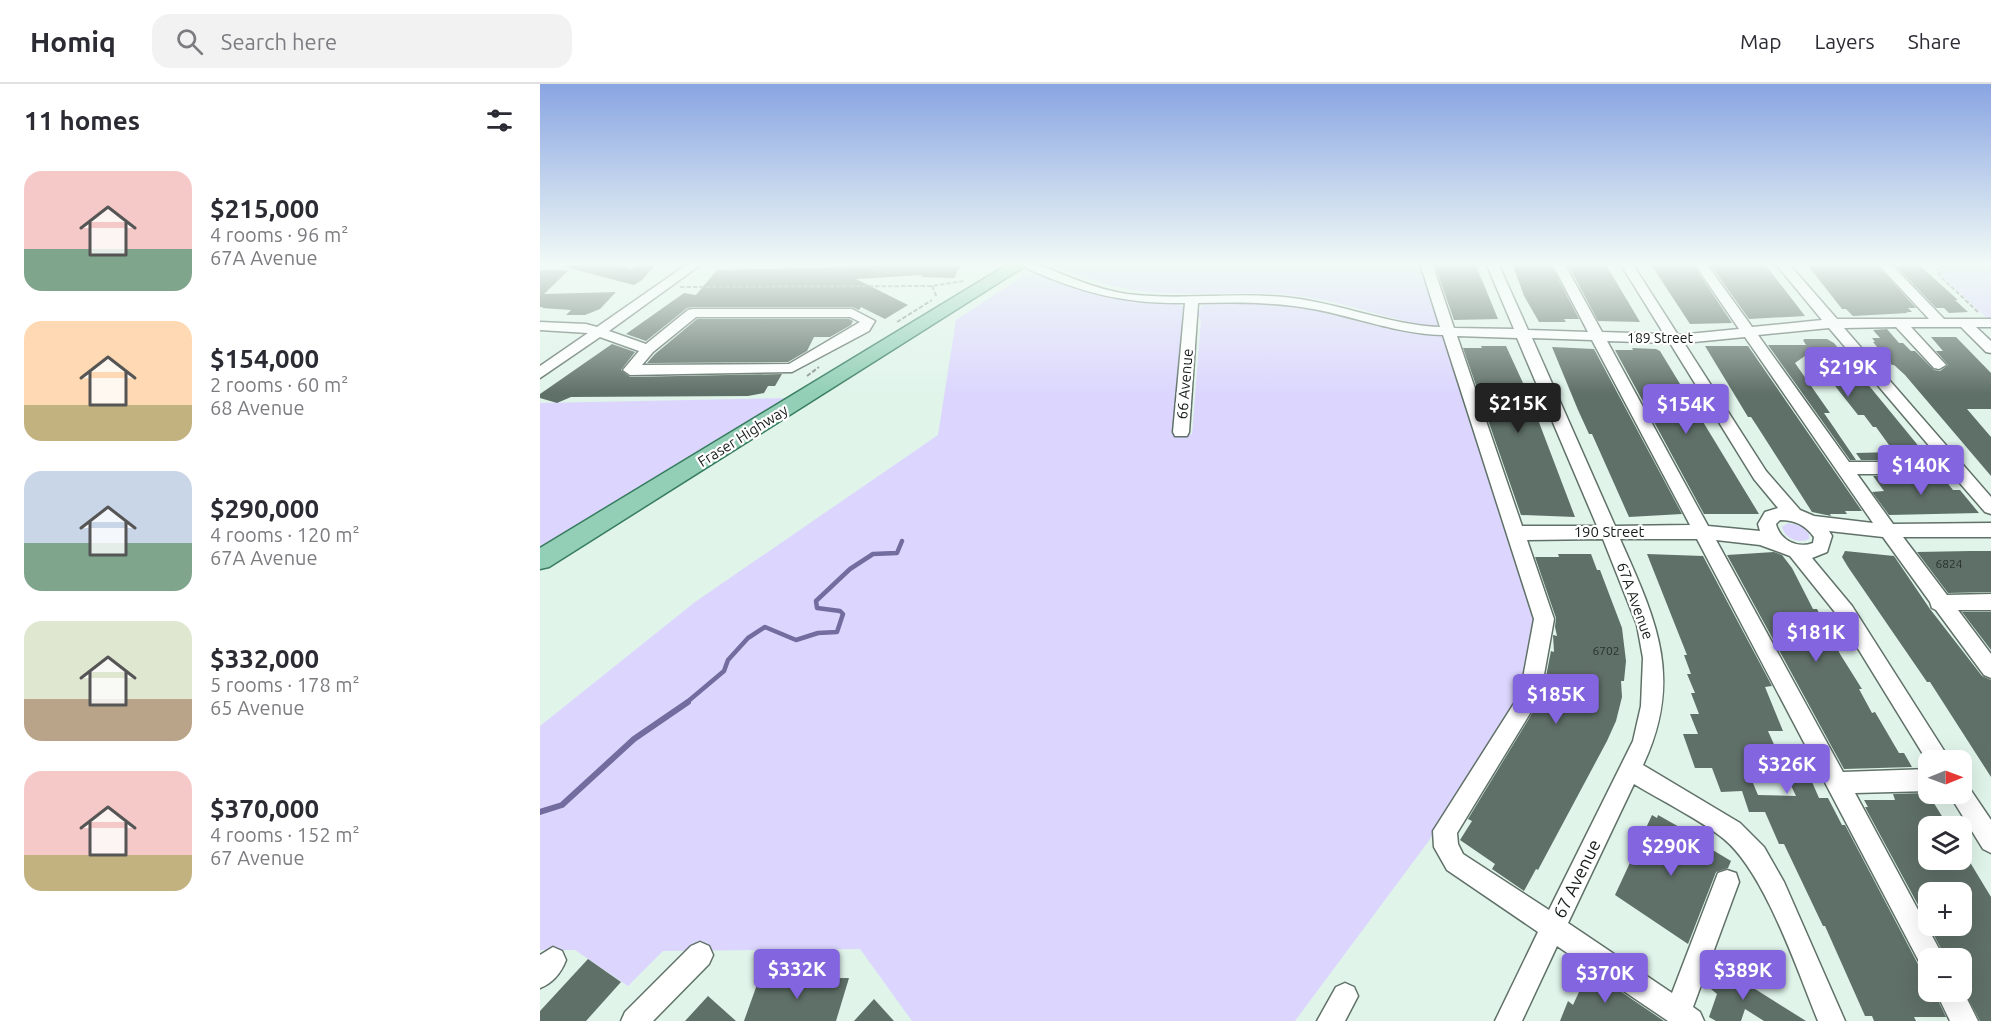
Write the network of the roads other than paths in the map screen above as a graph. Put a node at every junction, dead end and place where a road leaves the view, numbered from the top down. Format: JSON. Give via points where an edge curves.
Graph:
{"nodes":[{"id":1,"x":635,"y":307,"type":"edge"},
{"id":2,"x":937,"y":307,"type":"edge"},
{"id":3,"x":1191,"y":307,"type":"edge"},
{"id":4,"x":1316,"y":307,"type":"edge"},
{"id":5,"x":1440,"y":307,"type":"edge"},
{"id":6,"x":1511,"y":307,"type":"edge"},
{"id":7,"x":1581,"y":307,"type":"edge"},
{"id":8,"x":1654,"y":307,"type":"edge"},
{"id":9,"x":1731,"y":307,"type":"edge"},
{"id":10,"x":1819,"y":307,"type":"edge"},
{"id":11,"x":1925,"y":307,"type":"edge"},
{"id":12,"x":1987,"y":320,"type":"edge"},
{"id":13,"x":1964,"y":323,"type":"junction"},
{"id":14,"x":1834,"y":324,"type":"junction"},
{"id":15,"x":1901,"y":324,"type":"junction"},
{"id":16,"x":1941,"y":324,"type":"junction"},
{"id":17,"x":540,"y":326,"type":"edge"},
{"id":18,"x":1748,"y":331,"type":"junction"},
{"id":19,"x":599,"y":332,"type":"junction"},
{"id":20,"x":1448,"y":332,"type":"junction"},
{"id":21,"x":1523,"y":334,"type":"junction"},
{"id":22,"x":1595,"y":334,"type":"junction"},
{"id":23,"x":1672,"y":335,"type":"junction"},
{"id":24,"x":648,"y":349,"type":"junction"},
{"id":25,"x":1991,"y":350,"type":"edge"},
{"id":26,"x":1939,"y":365,"type":"dead end"},
{"id":27,"x":540,"y":374,"type":"edge"},
{"id":28,"x":1181,"y":432,"type":"dead end"},
{"id":29,"x":1844,"y":468,"type":"junction"},
{"id":30,"x":1957,"y":468,"type":"junction"},
{"id":31,"x":1760,"y":476,"type":"junction"},
{"id":32,"x":1991,"y":508,"type":"edge"},
{"id":33,"x":1771,"y":518,"type":"junction"},
{"id":34,"x":1803,"y":519,"type":"junction"},
{"id":35,"x":1991,"y":530,"type":"edge"},
{"id":36,"x":1888,"y":531,"type":"junction"},
{"id":37,"x":1608,"y":532,"type":"junction"},
{"id":38,"x":1701,"y":532,"type":"junction"},
{"id":39,"x":1516,"y":533,"type":"junction"},
{"id":40,"x":1821,"y":546,"type":"junction"},
{"id":41,"x":1789,"y":548,"type":"junction"},
{"id":42,"x":540,"y":560,"type":"edge"},
{"id":43,"x":1991,"y":602,"type":"edge"},
{"id":44,"x":1940,"y":603,"type":"junction"},
{"id":45,"x":1845,"y":611,"type":"junction"},
{"id":46,"x":1991,"y":669,"type":"edge"},
{"id":47,"x":1933,"y":750,"type":"edge"},
{"id":48,"x":1630,"y":769,"type":"junction"},
{"id":49,"x":1918,"y":780,"type":"edge"},
{"id":50,"x":1837,"y":783,"type":"junction"},
{"id":51,"x":1967,"y":804,"type":"edge"},
{"id":52,"x":1991,"y":841,"type":"edge"},
{"id":53,"x":1727,"y":882,"type":"dead end"},
{"id":54,"x":1552,"y":929,"type":"junction"},
{"id":55,"x":1926,"y":948,"type":"edge"},
{"id":56,"x":700,"y":955,"type":"dead end"},
{"id":57,"x":1345,"y":996,"type":"dead end"},
{"id":58,"x":1955,"y":1002,"type":"edge"},
{"id":59,"x":1685,"y":1017,"type":"edge"},
{"id":60,"x":634,"y":1021,"type":"edge"},
{"id":61,"x":1330,"y":1021,"type":"edge"},
{"id":62,"x":1508,"y":1021,"type":"edge"},
{"id":63,"x":1832,"y":1021,"type":"edge"},
{"id":64,"x":1965,"y":1021,"type":"edge"}],
"edges":[{"from":1,"to":19,"type":"street"},
{"from":2,"to":42,"type":"main road","name":"Fraser Highway"},
{"from":3,"to":28,"type":"street","name":"66 Avenue"},
{"from":4,"to":20,"type":"street","name":"189 Street","via":[[1402,327]]},
{"from":5,"to":20,"type":"street"},
{"from":6,"to":21,"type":"street","name":"67A Avenue"},
{"from":7,"to":22,"type":"street"},
{"from":8,"to":23,"type":"street"},
{"from":9,"to":18,"type":"street"},
{"from":10,"to":14,"type":"street"},
{"from":11,"to":16,"type":"street"},
{"from":12,"to":13,"type":"street","name":"189 Street"},
{"from":13,"to":16,"type":"street","name":"189 Street"},
{"from":13,"to":25,"type":"street"},
{"from":14,"to":15,"type":"street","name":"189 Street"},
{"from":14,"to":18,"type":"street","name":"189 Street"},
{"from":14,"to":30,"type":"street"},
{"from":15,"to":16,"type":"street","name":"189 Street"},
{"from":15,"to":26,"type":"street"},
{"from":17,"to":19,"type":"street"},
{"from":18,"to":23,"type":"street","name":"189 Street","via":[[1714,338]]},
{"from":18,"to":29,"type":"street"},
{"from":19,"to":24,"type":"street"},
{"from":19,"to":27,"type":"street"},
{"from":20,"to":21,"type":"street","name":"189 Street"},
{"from":20,"to":39,"type":"street"},
{"from":21,"to":22,"type":"street","name":"189 Street"},
{"from":21,"to":37,"type":"street","name":"67A Avenue"},
{"from":22,"to":23,"type":"street","name":"189 Street"},
{"from":22,"to":38,"type":"street"},
{"from":23,"to":31,"type":"street"},
{"from":24,"to":24,"type":"street","via":[[630,370],[792,368],[864,328],[868,321],[852,313],[693,313]]},
{"from":29,"to":30,"type":"street"},
{"from":29,"to":36,"type":"street"},
{"from":30,"to":32,"type":"street"},
{"from":31,"to":33,"type":"street"},
{"from":31,"to":34,"type":"street"},
{"from":33,"to":34,"type":"street","name":"190 Street","via":[[1781,513]]},
{"from":33,"to":38,"type":"street","name":"190 Street","via":[[1753,526]]},
{"from":33,"to":41,"type":"street","via":[[1768,531]]},
{"from":34,"to":36,"type":"street"},
{"from":34,"to":40,"type":"street","via":[[1820,531]]},
{"from":35,"to":36,"type":"street"},
{"from":36,"to":40,"type":"street"},
{"from":36,"to":44,"type":"street"},
{"from":37,"to":38,"type":"street","name":"190 Street"},
{"from":37,"to":39,"type":"street","name":"190 Street"},
{"from":37,"to":48,"type":"street","name":"67A Avenue","via":[[1645,618],[1655,666],[1650,715]]},
{"from":38,"to":41,"type":"street","name":"190 Street","via":[[1761,538]]},
{"from":38,"to":50,"type":"street"},
{"from":39,"to":54,"type":"street","via":[[1544,619],[1530,697],[1445,831],[1446,847],[1455,862]]},
{"from":40,"to":41,"type":"street","name":"190 Street","via":[[1809,552]]},
{"from":40,"to":45,"type":"street"},
{"from":41,"to":45,"type":"street"},
{"from":43,"to":44,"type":"street"},
{"from":44,"to":46,"type":"street"},
{"from":45,"to":47,"type":"street"},
{"from":48,"to":54,"type":"street","name":"67 Avenue"},
{"from":48,"to":63,"type":"street","via":[[1732,831],[1756,855]]},
{"from":49,"to":50,"type":"street"},
{"from":50,"to":55,"type":"street"},
{"from":51,"to":52,"type":"street"},
{"from":53,"to":59,"type":"street"},
{"from":54,"to":59,"type":"street"},
{"from":54,"to":62,"type":"street","name":"67 Avenue"},
{"from":56,"to":60,"type":"street"},
{"from":57,"to":61,"type":"street"},
{"from":58,"to":64,"type":"street"}]}
